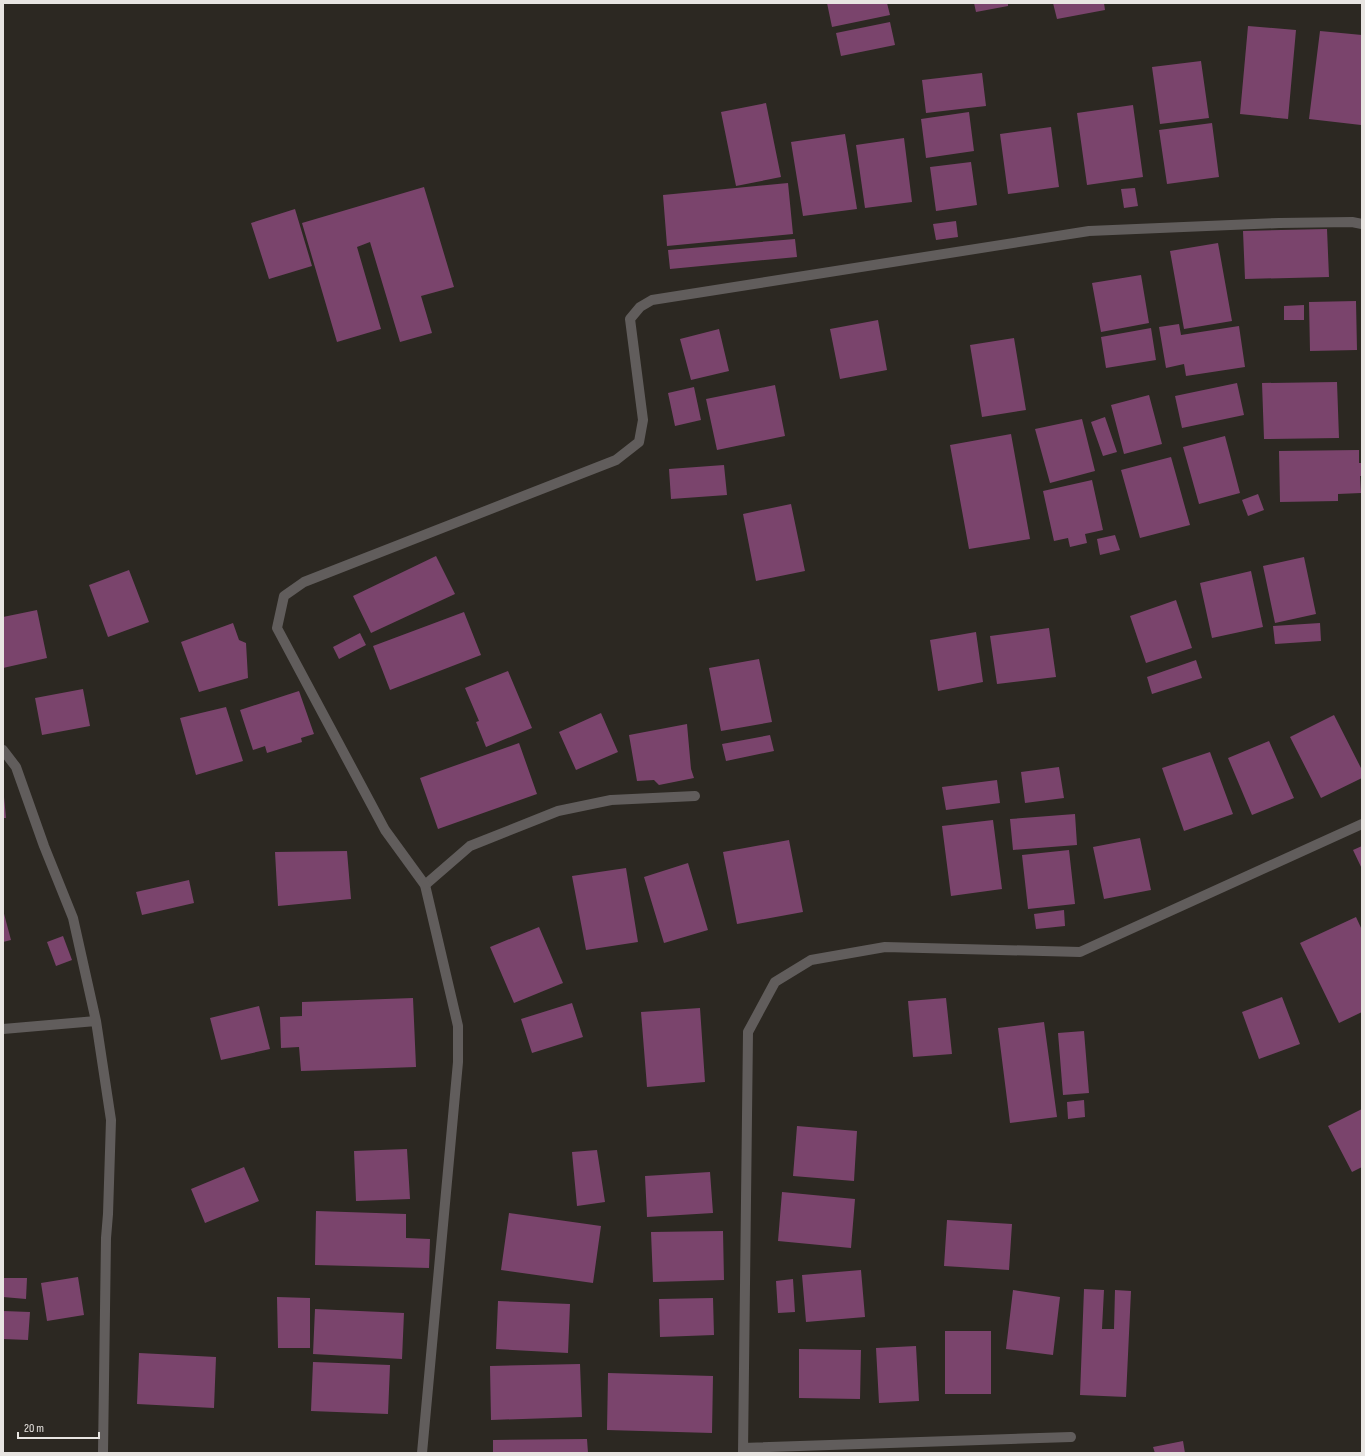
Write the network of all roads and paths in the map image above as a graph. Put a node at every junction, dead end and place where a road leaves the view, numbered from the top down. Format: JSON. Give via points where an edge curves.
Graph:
{"nodes":[{"id":1,"x":1362,"y":224,"type":"edge"},
{"id":2,"x":3,"y":750,"type":"edge"},
{"id":3,"x":695,"y":796,"type":"dead end"},
{"id":4,"x":1362,"y":824,"type":"edge"},
{"id":5,"x":425,"y":885,"type":"junction"},
{"id":6,"x":96,"y":1021,"type":"junction"},
{"id":7,"x":3,"y":1029,"type":"edge"},
{"id":8,"x":1071,"y":1437,"type":"dead end"},
{"id":9,"x":743,"y":1451,"type":"edge"},
{"id":10,"x":103,"y":1453,"type":"edge"},
{"id":11,"x":422,"y":1453,"type":"edge"}],
"edges":[{"from":1,"to":5,"type":"street","via":[[1279,223],[1089,231],[652,300],[640,307],[630,319],[643,420],[639,442],[616,460],[304,582],[284,596],[276,628],[386,830]]},
{"from":2,"to":6,"type":"street","via":[[16,767],[73,918]]},
{"from":3,"to":5,"type":"street","via":[[611,800],[558,811],[470,846]]},
{"from":4,"to":9,"type":"street","via":[[1080,952],[886,947],[811,960],[775,982],[748,1032]]},
{"from":5,"to":11,"type":"street","via":[[458,1026],[458,1062]]},
{"from":6,"to":7,"type":"street"},
{"from":6,"to":10,"type":"street","via":[[110,1120]]},
{"from":8,"to":9,"type":"street"}]}
